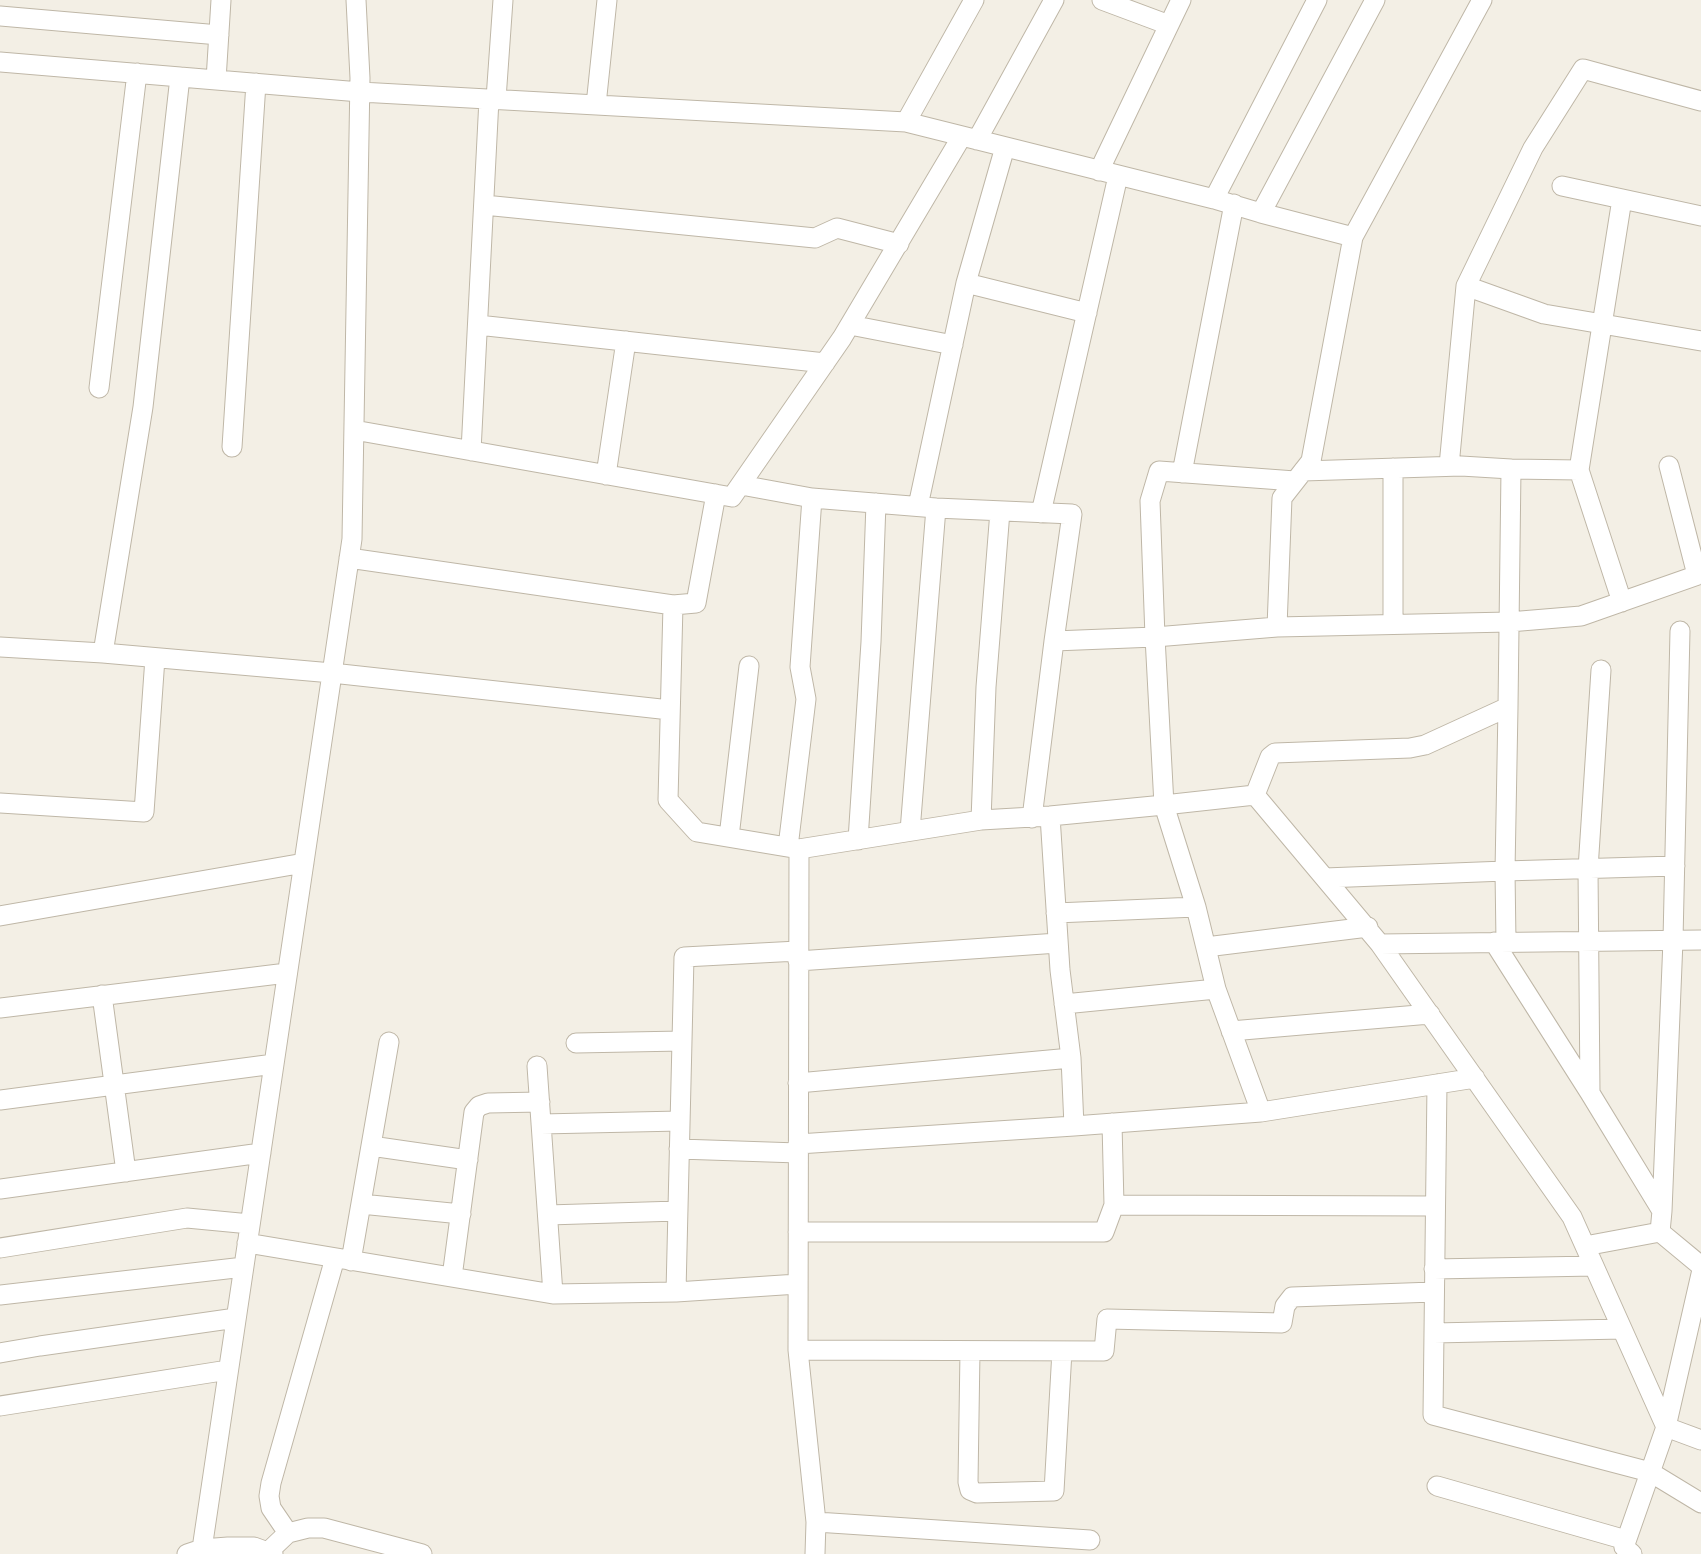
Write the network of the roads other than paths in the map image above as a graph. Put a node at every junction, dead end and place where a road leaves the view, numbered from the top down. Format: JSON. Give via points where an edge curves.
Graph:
{"nodes":[{"id":1,"x":221,"y":0,"type":"edge"},
{"id":2,"x":356,"y":0,"type":"edge"},
{"id":3,"x":503,"y":0,"type":"edge"},
{"id":4,"x":607,"y":0,"type":"edge"},
{"id":5,"x":974,"y":0,"type":"edge"},
{"id":6,"x":1054,"y":0,"type":"edge"},
{"id":7,"x":1102,"y":0,"type":"edge"},
{"id":8,"x":1181,"y":0,"type":"edge"},
{"id":9,"x":1317,"y":0,"type":"edge"},
{"id":10,"x":1375,"y":0,"type":"edge"},
{"id":11,"x":1482,"y":0,"type":"edge"},
{"id":12,"x":0,"y":16,"type":"edge"},
{"id":13,"x":1169,"y":25,"type":"junction"},
{"id":14,"x":219,"y":35,"type":"junction"},
{"id":15,"x":0,"y":62,"type":"edge"},
{"id":16,"x":137,"y":73,"type":"junction"},
{"id":17,"x":180,"y":77,"type":"junction"},
{"id":18,"x":216,"y":80,"type":"junction"},
{"id":19,"x":256,"y":83,"type":"junction"},
{"id":20,"x":360,"y":92,"type":"junction"},
{"id":21,"x":492,"y":99,"type":"junction"},
{"id":22,"x":1701,"y":101,"type":"edge"},
{"id":23,"x":596,"y":105,"type":"junction"},
{"id":24,"x":906,"y":122,"type":"junction"},
{"id":25,"x":970,"y":138,"type":"junction"},
{"id":26,"x":1005,"y":147,"type":"junction"},
{"id":27,"x":1099,"y":171,"type":"junction"},
{"id":28,"x":1118,"y":176,"type":"junction"},
{"id":29,"x":1562,"y":186,"type":"dead end"},
{"id":30,"x":1214,"y":199,"type":"junction"},
{"id":31,"x":1622,"y":199,"type":"junction"},
{"id":32,"x":1234,"y":204,"type":"junction"},
{"id":33,"x":484,"y":205,"type":"junction"},
{"id":34,"x":1261,"y":213,"type":"junction"},
{"id":35,"x":1701,"y":216,"type":"edge"},
{"id":36,"x":1352,"y":237,"type":"junction"},
{"id":37,"x":899,"y":244,"type":"junction"},
{"id":38,"x":966,"y":283,"type":"junction"},
{"id":39,"x":1466,"y":286,"type":"junction"},
{"id":40,"x":1087,"y":313,"type":"junction"},
{"id":41,"x":1604,"y":324,"type":"junction"},
{"id":42,"x":478,"y":325,"type":"junction"},
{"id":43,"x":850,"y":325,"type":"junction"},
{"id":44,"x":626,"y":341,"type":"junction"},
{"id":45,"x":1701,"y":341,"type":"edge"},
{"id":46,"x":953,"y":345,"type":"junction"},
{"id":47,"x":825,"y":363,"type":"junction"},
{"id":48,"x":99,"y":388,"type":"dead end"},
{"id":49,"x":354,"y":430,"type":"junction"},
{"id":50,"x":232,"y":447,"type":"dead end"},
{"id":51,"x":471,"y":451,"type":"junction"},
{"id":52,"x":1449,"y":466,"type":"junction"},
{"id":53,"x":1668,"y":466,"type":"dead end"},
{"id":54,"x":1393,"y":468,"type":"junction"},
{"id":55,"x":1511,"y":469,"type":"junction"},
{"id":56,"x":1579,"y":470,"type":"junction"},
{"id":57,"x":1182,"y":473,"type":"junction"},
{"id":58,"x":606,"y":475,"type":"junction"},
{"id":59,"x":1299,"y":476,"type":"junction"},
{"id":60,"x":741,"y":484,"type":"junction"},
{"id":61,"x":716,"y":494,"type":"junction"},
{"id":62,"x":812,"y":498,"type":"junction"},
{"id":63,"x":876,"y":503,"type":"junction"},
{"id":64,"x":927,"y":507,"type":"junction"},
{"id":65,"x":1000,"y":511,"type":"junction"},
{"id":66,"x":1041,"y":513,"type":"junction"},
{"id":67,"x":349,"y":558,"type":"junction"},
{"id":68,"x":1699,"y":575,"type":"edge"},
{"id":69,"x":1622,"y":602,"type":"junction"},
{"id":70,"x":673,"y":605,"type":"junction"},
{"id":71,"x":1509,"y":622,"type":"junction"},
{"id":72,"x":1393,"y":624,"type":"junction"},
{"id":73,"x":1278,"y":627,"type":"junction"},
{"id":74,"x":1680,"y":631,"type":"dead end"},
{"id":75,"x":1155,"y":638,"type":"junction"},
{"id":76,"x":1054,"y":641,"type":"junction"},
{"id":77,"x":0,"y":647,"type":"edge"},
{"id":78,"x":103,"y":653,"type":"junction"},
{"id":79,"x":155,"y":658,"type":"junction"},
{"id":80,"x":749,"y":666,"type":"dead end"},
{"id":81,"x":1601,"y":670,"type":"dead end"},
{"id":82,"x":332,"y":673,"type":"junction"},
{"id":83,"x":1508,"y":706,"type":"junction"},
{"id":84,"x":670,"y":710,"type":"junction"},
{"id":85,"x":1255,"y":795,"type":"junction"},
{"id":86,"x":0,"y":803,"type":"edge"},
{"id":87,"x":1164,"y":805,"type":"junction"},
{"id":88,"x":1041,"y":817,"type":"junction"},
{"id":89,"x":981,"y":820,"type":"junction"},
{"id":90,"x":910,"y":831,"type":"junction"},
{"id":91,"x":729,"y":838,"type":"junction"},
{"id":92,"x":858,"y":840,"type":"junction"},
{"id":93,"x":793,"y":848,"type":"junction"},
{"id":94,"x":304,"y":863,"type":"junction"},
{"id":95,"x":1675,"y":866,"type":"junction"},
{"id":96,"x":1588,"y":869,"type":"junction"},
{"id":97,"x":1505,"y":871,"type":"junction"},
{"id":98,"x":1325,"y":878,"type":"junction"},
{"id":99,"x":1196,"y":907,"type":"junction"},
{"id":100,"x":1056,"y":913,"type":"junction"},
{"id":101,"x":0,"y":916,"type":"edge"},
{"id":102,"x":1368,"y":927,"type":"junction"},
{"id":103,"x":1674,"y":940,"type":"junction"},
{"id":104,"x":1701,"y":940,"type":"edge"},
{"id":105,"x":1589,"y":941,"type":"junction"},
{"id":106,"x":1500,"y":942,"type":"junction"},
{"id":107,"x":1058,"y":943,"type":"junction"},
{"id":108,"x":1380,"y":944,"type":"junction"},
{"id":109,"x":1206,"y":947,"type":"junction"},
{"id":110,"x":798,"y":956,"type":"junction"},
{"id":111,"x":288,"y":973,"type":"junction"},
{"id":112,"x":1216,"y":989,"type":"junction"},
{"id":113,"x":102,"y":996,"type":"junction"},
{"id":114,"x":1064,"y":1004,"type":"junction"},
{"id":115,"x":0,"y":1008,"type":"edge"},
{"id":116,"x":1430,"y":1014,"type":"junction"},
{"id":117,"x":1231,"y":1031,"type":"junction"},
{"id":118,"x":682,"y":1041,"type":"junction"},
{"id":119,"x":389,"y":1042,"type":"dead end"},
{"id":120,"x":576,"y":1042,"type":"dead end"},
{"id":121,"x":1071,"y":1058,"type":"junction"},
{"id":122,"x":274,"y":1064,"type":"junction"},
{"id":123,"x":537,"y":1066,"type":"dead end"},
{"id":124,"x":1475,"y":1078,"type":"junction"},
{"id":125,"x":798,"y":1083,"type":"junction"},
{"id":126,"x":1437,"y":1084,"type":"junction"},
{"id":127,"x":113,"y":1085,"type":"junction"},
{"id":128,"x":1590,"y":1093,"type":"junction"},
{"id":129,"x":0,"y":1100,"type":"edge"},
{"id":130,"x":540,"y":1102,"type":"junction"},
{"id":131,"x":1261,"y":1112,"type":"junction"},
{"id":132,"x":680,"y":1121,"type":"junction"},
{"id":133,"x":1112,"y":1123,"type":"junction"},
{"id":134,"x":542,"y":1124,"type":"junction"},
{"id":135,"x":1074,"y":1126,"type":"junction"},
{"id":136,"x":371,"y":1146,"type":"junction"},
{"id":137,"x":798,"y":1148,"type":"junction"},
{"id":138,"x":679,"y":1149,"type":"junction"},
{"id":139,"x":261,"y":1153,"type":"junction"},
{"id":140,"x":468,"y":1160,"type":"junction"},
{"id":141,"x":126,"y":1172,"type":"junction"},
{"id":142,"x":0,"y":1189,"type":"edge"},
{"id":143,"x":361,"y":1204,"type":"junction"},
{"id":144,"x":1114,"y":1204,"type":"junction"},
{"id":145,"x":1435,"y":1206,"type":"junction"},
{"id":146,"x":678,"y":1211,"type":"junction"},
{"id":147,"x":1662,"y":1212,"type":"junction"},
{"id":148,"x":461,"y":1214,"type":"junction"},
{"id":149,"x":548,"y":1215,"type":"junction"},
{"id":150,"x":250,"y":1224,"type":"junction"},
{"id":151,"x":798,"y":1232,"type":"junction"},
{"id":152,"x":1660,"y":1232,"type":"junction"},
{"id":153,"x":248,"y":1243,"type":"junction"},
{"id":154,"x":1585,"y":1246,"type":"junction"},
{"id":155,"x":0,"y":1248,"type":"edge"},
{"id":156,"x":343,"y":1259,"type":"junction"},
{"id":157,"x":1594,"y":1266,"type":"junction"},
{"id":158,"x":1701,"y":1266,"type":"edge"},
{"id":159,"x":244,"y":1267,"type":"junction"},
{"id":160,"x":1434,"y":1269,"type":"junction"},
{"id":161,"x":1701,"y":1274,"type":"edge"},
{"id":162,"x":452,"y":1277,"type":"junction"},
{"id":163,"x":798,"y":1284,"type":"junction"},
{"id":164,"x":676,"y":1292,"type":"junction"},
{"id":165,"x":1434,"y":1292,"type":"junction"},
{"id":166,"x":553,"y":1294,"type":"junction"},
{"id":167,"x":0,"y":1295,"type":"edge"},
{"id":168,"x":236,"y":1318,"type":"junction"},
{"id":169,"x":1622,"y":1329,"type":"junction"},
{"id":170,"x":1434,"y":1333,"type":"junction"},
{"id":171,"x":798,"y":1350,"type":"junction"},
{"id":172,"x":970,"y":1350,"type":"junction"},
{"id":173,"x":1062,"y":1351,"type":"junction"},
{"id":174,"x":0,"y":1353,"type":"edge"},
{"id":175,"x":228,"y":1370,"type":"junction"},
{"id":176,"x":0,"y":1406,"type":"edge"},
{"id":177,"x":1666,"y":1427,"type":"junction"},
{"id":178,"x":1701,"y":1440,"type":"edge"},
{"id":179,"x":1650,"y":1472,"type":"junction"},
{"id":180,"x":1437,"y":1486,"type":"dead end"},
{"id":181,"x":1701,"y":1502,"type":"edge"},
{"id":182,"x":816,"y":1522,"type":"junction"},
{"id":183,"x":288,"y":1533,"type":"junction"},
{"id":184,"x":1090,"y":1540,"type":"dead end"},
{"id":185,"x":1626,"y":1549,"type":"edge"},
{"id":186,"x":194,"y":1552,"type":"edge"},
{"id":187,"x":270,"y":1553,"type":"edge"},
{"id":188,"x":422,"y":1554,"type":"edge"},
{"id":189,"x":815,"y":1554,"type":"edge"}],
"edges":[{"from":1,"to":14,"type":"street"},
{"from":2,"to":20,"type":"street"},
{"from":3,"to":21,"type":"street"},
{"from":4,"to":23,"type":"street"},
{"from":5,"to":24,"type":"street"},
{"from":6,"to":25,"type":"street"},
{"from":7,"to":13,"type":"street"},
{"from":8,"to":13,"type":"street"},
{"from":9,"to":30,"type":"street"},
{"from":10,"to":34,"type":"street"},
{"from":11,"to":36,"type":"street"},
{"from":12,"to":14,"type":"street"},
{"from":13,"to":27,"type":"street"},
{"from":14,"to":18,"type":"street"},
{"from":15,"to":16,"type":"street"},
{"from":16,"to":17,"type":"street"},
{"from":16,"to":48,"type":"street"},
{"from":17,"to":18,"type":"street"},
{"from":17,"to":78,"type":"street","via":[[143,407]]},
{"from":18,"to":19,"type":"street"},
{"from":19,"to":20,"type":"street"},
{"from":19,"to":50,"type":"street"},
{"from":20,"to":21,"type":"street"},
{"from":20,"to":49,"type":"street"},
{"from":21,"to":23,"type":"street"},
{"from":21,"to":33,"type":"street"},
{"from":22,"to":39,"type":"street","via":[[1582,70],[1533,148]]},
{"from":23,"to":24,"type":"street"},
{"from":24,"to":25,"type":"street"},
{"from":25,"to":26,"type":"street"},
{"from":25,"to":37,"type":"street"},
{"from":26,"to":27,"type":"street"},
{"from":26,"to":38,"type":"street"},
{"from":27,"to":28,"type":"street"},
{"from":28,"to":30,"type":"street"},
{"from":28,"to":40,"type":"street"},
{"from":29,"to":31,"type":"street"},
{"from":30,"to":32,"type":"street"},
{"from":31,"to":35,"type":"street"},
{"from":31,"to":41,"type":"street"},
{"from":32,"to":34,"type":"street"},
{"from":32,"to":57,"type":"street"},
{"from":33,"to":37,"type":"street","via":[[815,238],[837,228]]},
{"from":33,"to":42,"type":"street"},
{"from":34,"to":36,"type":"street"},
{"from":36,"to":59,"type":"street","via":[[1311,461]]},
{"from":37,"to":43,"type":"street"},
{"from":38,"to":40,"type":"street"},
{"from":38,"to":46,"type":"street"},
{"from":39,"to":41,"type":"street","via":[[1544,314]]},
{"from":39,"to":52,"type":"street"},
{"from":40,"to":66,"type":"street"},
{"from":41,"to":45,"type":"street"},
{"from":41,"to":56,"type":"street"},
{"from":42,"to":44,"type":"street"},
{"from":42,"to":51,"type":"street"},
{"from":43,"to":46,"type":"street"},
{"from":43,"to":47,"type":"street"},
{"from":44,"to":47,"type":"street"},
{"from":44,"to":58,"type":"street"},
{"from":46,"to":64,"type":"street"},
{"from":47,"to":60,"type":"street"},
{"from":49,"to":51,"type":"street"},
{"from":49,"to":67,"type":"street"},
{"from":51,"to":58,"type":"street"},
{"from":52,"to":54,"type":"street"},
{"from":52,"to":55,"type":"street"},
{"from":53,"to":68,"type":"street"},
{"from":54,"to":59,"type":"street"},
{"from":54,"to":72,"type":"street"},
{"from":55,"to":56,"type":"street"},
{"from":55,"to":71,"type":"street"},
{"from":56,"to":69,"type":"street"},
{"from":57,"to":59,"type":"street"},
{"from":57,"to":75,"type":"street","via":[[1159,471],[1150,501]]},
{"from":58,"to":61,"type":"street"},
{"from":59,"to":73,"type":"street","via":[[1282,498]]},
{"from":60,"to":61,"type":"street","via":[[732,497]]},
{"from":60,"to":62,"type":"street"},
{"from":61,"to":70,"type":"street","via":[[696,603]]},
{"from":62,"to":63,"type":"street"},
{"from":62,"to":93,"type":"street","via":[[800,667],[806,699]]},
{"from":63,"to":64,"type":"street"},
{"from":63,"to":92,"type":"street"},
{"from":64,"to":65,"type":"street"},
{"from":64,"to":90,"type":"street"},
{"from":65,"to":66,"type":"street"},
{"from":65,"to":89,"type":"street","via":[[986,687]]},
{"from":66,"to":76,"type":"street","via":[[1072,514]]},
{"from":67,"to":70,"type":"street"},
{"from":67,"to":82,"type":"street"},
{"from":68,"to":69,"type":"street"},
{"from":69,"to":71,"type":"street","via":[[1581,616]]},
{"from":70,"to":84,"type":"street"},
{"from":71,"to":72,"type":"street"},
{"from":71,"to":83,"type":"street"},
{"from":72,"to":73,"type":"street"},
{"from":73,"to":75,"type":"street"},
{"from":74,"to":95,"type":"street"},
{"from":75,"to":76,"type":"street"},
{"from":75,"to":87,"type":"street"},
{"from":76,"to":88,"type":"street"},
{"from":77,"to":78,"type":"street"},
{"from":78,"to":79,"type":"street"},
{"from":79,"to":82,"type":"street"},
{"from":79,"to":86,"type":"street","via":[[144,812]]},
{"from":80,"to":91,"type":"street"},
{"from":81,"to":96,"type":"street"},
{"from":82,"to":84,"type":"street"},
{"from":82,"to":94,"type":"street"},
{"from":83,"to":85,"type":"street","via":[[1425,745],[1275,753],[1270,757]]},
{"from":83,"to":97,"type":"street"},
{"from":84,"to":91,"type":"street","via":[[668,800],[697,832]]},
{"from":85,"to":87,"type":"street"},
{"from":85,"to":98,"type":"street"},
{"from":87,"to":88,"type":"street"},
{"from":87,"to":99,"type":"street"},
{"from":88,"to":89,"type":"street"},
{"from":88,"to":100,"type":"street"},
{"from":89,"to":90,"type":"street"},
{"from":90,"to":92,"type":"street"},
{"from":91,"to":93,"type":"street"},
{"from":92,"to":93,"type":"street"},
{"from":93,"to":110,"type":"street"},
{"from":94,"to":101,"type":"street"},
{"from":94,"to":111,"type":"street"},
{"from":95,"to":96,"type":"street"},
{"from":95,"to":103,"type":"street"},
{"from":96,"to":97,"type":"street"},
{"from":96,"to":105,"type":"street"},
{"from":97,"to":98,"type":"street"},
{"from":97,"to":106,"type":"street"},
{"from":98,"to":102,"type":"street"},
{"from":99,"to":100,"type":"street"},
{"from":99,"to":109,"type":"street"},
{"from":100,"to":107,"type":"street"},
{"from":102,"to":108,"type":"street"},
{"from":102,"to":109,"type":"street"},
{"from":103,"to":104,"type":"street"},
{"from":103,"to":105,"type":"street"},
{"from":103,"to":147,"type":"street"},
{"from":105,"to":106,"type":"street"},
{"from":105,"to":128,"type":"street"},
{"from":106,"to":108,"type":"street"},
{"from":106,"to":128,"type":"street"},
{"from":107,"to":110,"type":"street"},
{"from":107,"to":114,"type":"street"},
{"from":108,"to":116,"type":"street"},
{"from":109,"to":112,"type":"street"},
{"from":110,"to":118,"type":"street","via":[[684,957]]},
{"from":110,"to":125,"type":"street"},
{"from":111,"to":113,"type":"street"},
{"from":111,"to":122,"type":"street"},
{"from":112,"to":114,"type":"street"},
{"from":112,"to":117,"type":"street"},
{"from":113,"to":115,"type":"street"},
{"from":113,"to":127,"type":"street"},
{"from":114,"to":121,"type":"street"},
{"from":116,"to":117,"type":"street"},
{"from":116,"to":124,"type":"street"},
{"from":117,"to":131,"type":"street"},
{"from":118,"to":120,"type":"street"},
{"from":118,"to":132,"type":"street"},
{"from":119,"to":136,"type":"street"},
{"from":121,"to":125,"type":"street"},
{"from":121,"to":135,"type":"street"},
{"from":122,"to":127,"type":"street"},
{"from":122,"to":139,"type":"street"},
{"from":123,"to":130,"type":"street"},
{"from":124,"to":126,"type":"street"},
{"from":124,"to":154,"type":"street","via":[[1572,1218]]},
{"from":125,"to":137,"type":"street"},
{"from":126,"to":131,"type":"street"},
{"from":126,"to":145,"type":"street"},
{"from":127,"to":129,"type":"street"},
{"from":127,"to":141,"type":"street"},
{"from":128,"to":147,"type":"street"},
{"from":130,"to":134,"type":"street"},
{"from":130,"to":140,"type":"street","via":[[479,1106],[474,1112]]},
{"from":131,"to":133,"type":"street"},
{"from":132,"to":134,"type":"street"},
{"from":132,"to":138,"type":"street"},
{"from":133,"to":135,"type":"street"},
{"from":133,"to":144,"type":"street"},
{"from":134,"to":149,"type":"street"},
{"from":135,"to":137,"type":"street"},
{"from":136,"to":140,"type":"street"},
{"from":136,"to":143,"type":"street"},
{"from":137,"to":138,"type":"street"},
{"from":137,"to":151,"type":"street"},
{"from":138,"to":146,"type":"street"},
{"from":139,"to":141,"type":"street"},
{"from":139,"to":150,"type":"street"},
{"from":140,"to":148,"type":"street"},
{"from":141,"to":142,"type":"street"},
{"from":143,"to":148,"type":"street"},
{"from":143,"to":156,"type":"street"},
{"from":144,"to":145,"type":"street"},
{"from":144,"to":151,"type":"street","via":[[1104,1232]]},
{"from":145,"to":160,"type":"street"},
{"from":146,"to":149,"type":"street"},
{"from":146,"to":164,"type":"street"},
{"from":147,"to":152,"type":"street"},
{"from":148,"to":162,"type":"street"},
{"from":149,"to":166,"type":"street"},
{"from":150,"to":153,"type":"street"},
{"from":150,"to":155,"type":"street","via":[[187,1218]]},
{"from":151,"to":163,"type":"street"},
{"from":152,"to":154,"type":"street"},
{"from":152,"to":158,"type":"street"},
{"from":153,"to":156,"type":"street"},
{"from":153,"to":159,"type":"street"},
{"from":154,"to":157,"type":"street"},
{"from":156,"to":162,"type":"street"},
{"from":156,"to":183,"type":"street","via":[[271,1483],[271,1508]]},
{"from":157,"to":160,"type":"street"},
{"from":157,"to":169,"type":"street"},
{"from":159,"to":167,"type":"street"},
{"from":159,"to":168,"type":"street"},
{"from":160,"to":165,"type":"street"},
{"from":161,"to":177,"type":"street"},
{"from":162,"to":166,"type":"street"},
{"from":163,"to":164,"type":"street"},
{"from":163,"to":171,"type":"street"},
{"from":164,"to":166,"type":"street"},
{"from":165,"to":170,"type":"street"},
{"from":165,"to":173,"type":"street","via":[[1292,1297],[1285,1306],[1282,1323],[1107,1319],[1104,1351]]},
{"from":168,"to":174,"type":"street"},
{"from":168,"to":175,"type":"street"},
{"from":169,"to":170,"type":"street"},
{"from":169,"to":177,"type":"street"},
{"from":170,"to":179,"type":"street","via":[[1433,1415]]},
{"from":171,"to":172,"type":"street"},
{"from":171,"to":182,"type":"street"},
{"from":172,"to":173,"type":"street"},
{"from":172,"to":173,"type":"street","via":[[968,1482],[970,1490],[977,1493],[1054,1491]]},
{"from":175,"to":176,"type":"street"},
{"from":175,"to":186,"type":"street"},
{"from":177,"to":178,"type":"street"},
{"from":177,"to":179,"type":"street"},
{"from":179,"to":181,"type":"street"},
{"from":179,"to":185,"type":"street"},
{"from":180,"to":185,"type":"street"},
{"from":182,"to":184,"type":"street"},
{"from":182,"to":189,"type":"street"},
{"from":183,"to":187,"type":"street"},
{"from":183,"to":188,"type":"street","via":[[324,1528]]},
{"from":186,"to":187,"type":"street","via":[[228,1547],[254,1548]]}]}
